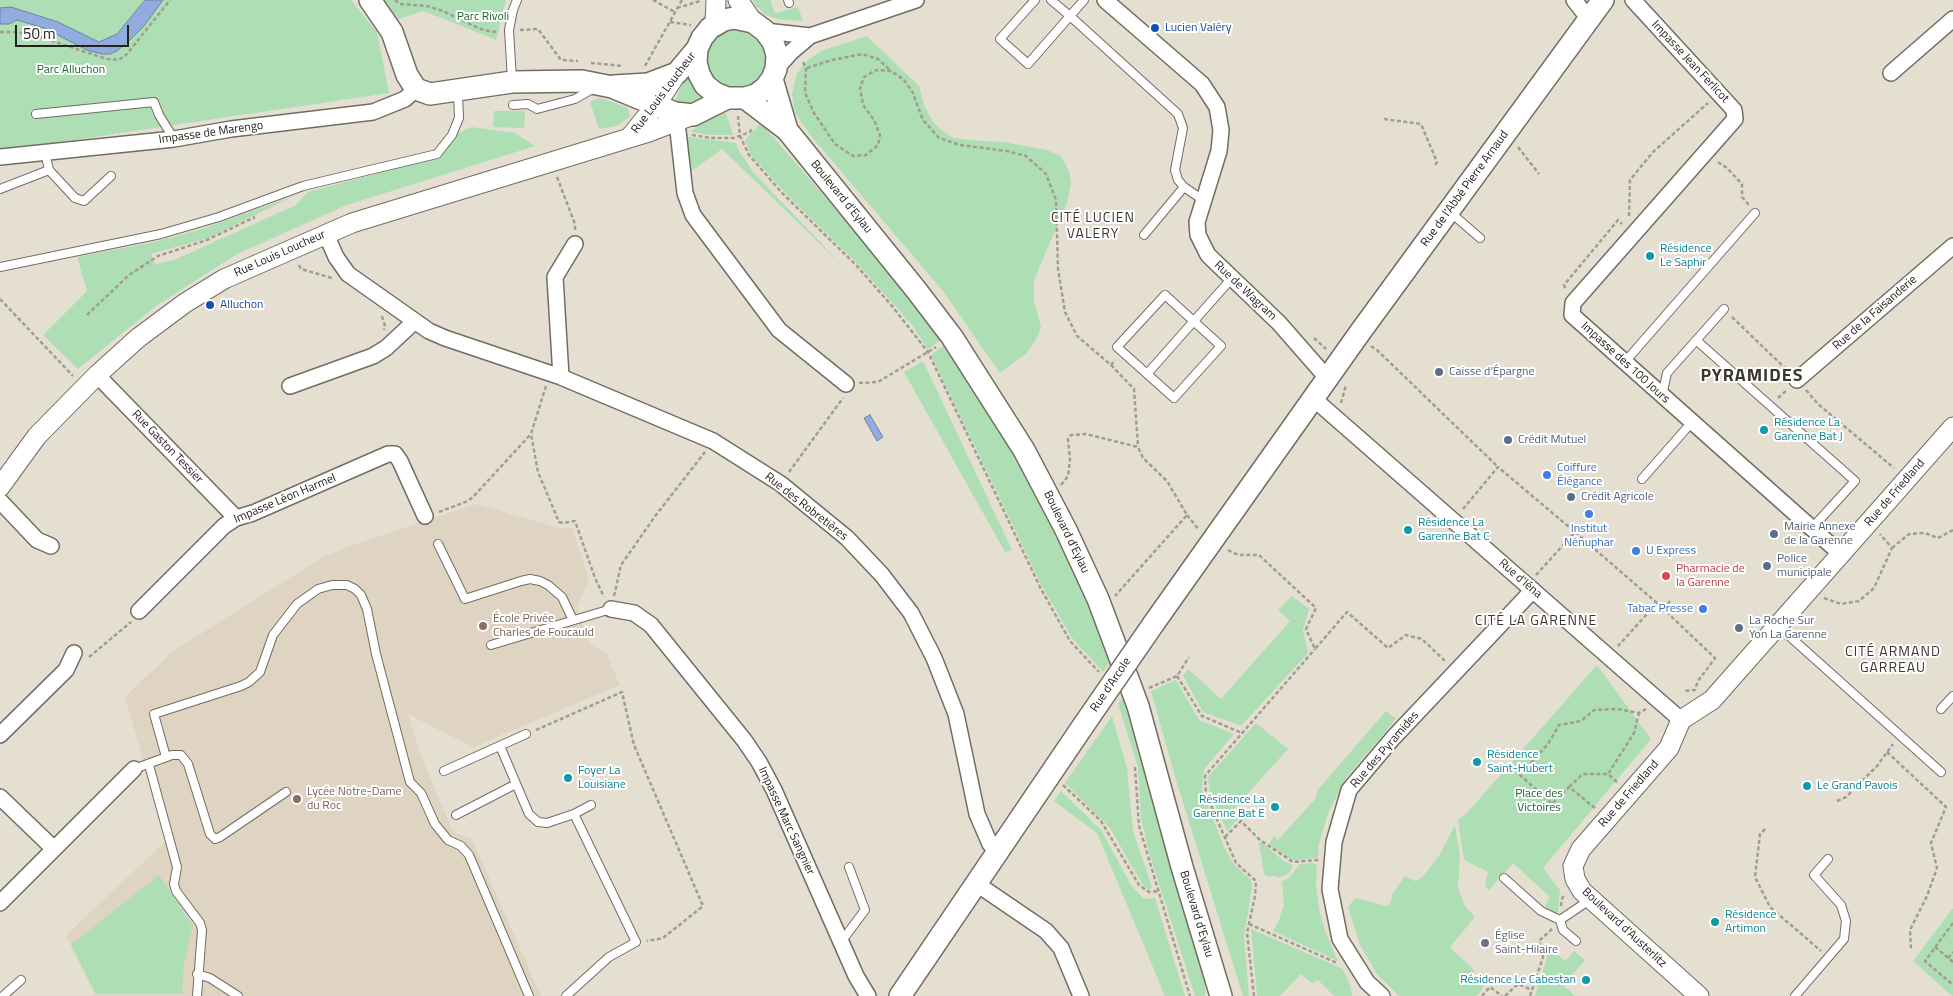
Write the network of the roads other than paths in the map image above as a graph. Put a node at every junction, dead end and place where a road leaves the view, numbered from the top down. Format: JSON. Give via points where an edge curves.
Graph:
{"nodes":[{"id":1,"x":370,"y":0,"type":"edge"},
{"id":2,"x":518,"y":0,"type":"edge"},
{"id":3,"x":716,"y":0,"type":"edge"},
{"id":4,"x":738,"y":0,"type":"edge"},
{"id":5,"x":916,"y":0,"type":"edge"},
{"id":6,"x":1035,"y":0,"type":"edge"},
{"id":7,"x":1051,"y":0,"type":"edge"},
{"id":8,"x":1084,"y":0,"type":"edge"},
{"id":9,"x":1106,"y":0,"type":"edge"},
{"id":10,"x":1574,"y":0,"type":"edge"},
{"id":11,"x":1603,"y":0,"type":"edge"},
{"id":12,"x":1633,"y":0,"type":"edge"},
{"id":13,"x":1070,"y":16,"type":"junction"},
{"id":14,"x":1589,"y":19,"type":"junction"},
{"id":15,"x":1953,"y":19,"type":"edge"},
{"id":16,"x":715,"y":24,"type":"junction"},
{"id":17,"x":759,"y":26,"type":"junction"},
{"id":18,"x":810,"y":36,"type":"junction"},
{"id":19,"x":697,"y":49,"type":"junction"},
{"id":20,"x":677,"y":73,"type":"junction"},
{"id":21,"x":1891,"y":73,"type":"dead end"},
{"id":22,"x":774,"y":74,"type":"junction"},
{"id":23,"x":512,"y":82,"type":"junction"},
{"id":24,"x":606,"y":86,"type":"junction"},
{"id":25,"x":416,"y":89,"type":"junction"},
{"id":26,"x":458,"y":91,"type":"junction"},
{"id":27,"x":736,"y":99,"type":"junction"},
{"id":28,"x":512,"y":105,"type":"dead end"},
{"id":29,"x":656,"y":105,"type":"junction"},
{"id":30,"x":36,"y":114,"type":"dead end"},
{"id":31,"x":683,"y":125,"type":"junction"},
{"id":32,"x":787,"y":130,"type":"junction"},
{"id":33,"x":630,"y":138,"type":"junction"},
{"id":34,"x":174,"y":139,"type":"junction"},
{"id":35,"x":44,"y":152,"type":"junction"},
{"id":36,"x":0,"y":157,"type":"edge"},
{"id":37,"x":49,"y":170,"type":"junction"},
{"id":38,"x":110,"y":176,"type":"dead end"},
{"id":39,"x":1184,"y":187,"type":"junction"},
{"id":40,"x":0,"y":189,"type":"edge"},
{"id":41,"x":1202,"y":200,"type":"junction"},
{"id":42,"x":1449,"y":211,"type":"junction"},
{"id":43,"x":1755,"y":213,"type":"road end"},
{"id":44,"x":326,"y":234,"type":"junction"},
{"id":45,"x":1144,"y":235,"type":"dead end"},
{"id":46,"x":1480,"y":238,"type":"dead end"},
{"id":47,"x":575,"y":244,"type":"road end"},
{"id":48,"x":1953,"y":246,"type":"edge"},
{"id":49,"x":0,"y":267,"type":"edge"},
{"id":50,"x":1232,"y":278,"type":"junction"},
{"id":51,"x":1573,"y":303,"type":"joint"},
{"id":52,"x":1724,"y":308,"type":"road end"},
{"id":53,"x":1194,"y":321,"type":"junction"},
{"id":54,"x":414,"y":322,"type":"junction"},
{"id":55,"x":1696,"y":340,"type":"junction"},
{"id":56,"x":1332,"y":363,"type":"junction"},
{"id":57,"x":1624,"y":363,"type":"junction"},
{"id":58,"x":1146,"y":374,"type":"junction"},
{"id":59,"x":556,"y":375,"type":"junction"},
{"id":60,"x":1797,"y":380,"type":"road end"},
{"id":61,"x":91,"y":381,"type":"junction"},
{"id":62,"x":290,"y":386,"type":"dead end"},
{"id":63,"x":844,"y":390,"type":"road end"},
{"id":64,"x":1662,"y":396,"type":"junction"},
{"id":65,"x":1314,"y":399,"type":"junction"},
{"id":66,"x":1692,"y":422,"type":"junction"},
{"id":67,"x":1953,"y":427,"type":"edge"},
{"id":68,"x":1642,"y":479,"type":"dead end"},
{"id":69,"x":0,"y":487,"type":"edge"},
{"id":70,"x":0,"y":501,"type":"edge"},
{"id":71,"x":425,"y":516,"type":"road end"},
{"id":72,"x":236,"y":518,"type":"junction"},
{"id":73,"x":1812,"y":528,"type":"junction"},
{"id":74,"x":438,"y":544,"type":"dead end"},
{"id":75,"x":51,"y":546,"type":"dead end"},
{"id":76,"x":1842,"y":554,"type":"junction"},
{"id":77,"x":1530,"y":588,"type":"junction"},
{"id":78,"x":611,"y":610,"type":"joint"},
{"id":79,"x":139,"y":611,"type":"road end"},
{"id":80,"x":573,"y":620,"type":"junction"},
{"id":81,"x":1778,"y":626,"type":"junction"},
{"id":82,"x":491,"y":645,"type":"dead end"},
{"id":83,"x":74,"y":653,"type":"road end"},
{"id":84,"x":1953,"y":696,"type":"edge"},
{"id":85,"x":1941,"y":709,"type":"dead end"},
{"id":86,"x":1681,"y":720,"type":"junction"},
{"id":87,"x":526,"y":734,"type":"road end"},
{"id":88,"x":0,"y":735,"type":"edge"},
{"id":89,"x":500,"y":746,"type":"junction"},
{"id":90,"x":166,"y":757,"type":"junction"},
{"id":91,"x":149,"y":764,"type":"junction"},
{"id":92,"x":134,"y":769,"type":"joint"},
{"id":93,"x":444,"y":771,"type":"dead end"},
{"id":94,"x":1941,"y":772,"type":"dead end"},
{"id":95,"x":516,"y":784,"type":"junction"},
{"id":96,"x":286,"y":792,"type":"dead end"},
{"id":97,"x":0,"y":797,"type":"edge"},
{"id":98,"x":591,"y":805,"type":"dead end"},
{"id":99,"x":574,"y":814,"type":"junction"},
{"id":100,"x":456,"y":815,"type":"dead end"},
{"id":101,"x":54,"y":849,"type":"junction"},
{"id":102,"x":1581,"y":849,"type":"joint"},
{"id":103,"x":998,"y":852,"type":"junction"},
{"id":104,"x":1828,"y":858,"type":"dead end"},
{"id":105,"x":849,"y":868,"type":"dead end"},
{"id":106,"x":1504,"y":878,"type":"dead end"},
{"id":107,"x":977,"y":884,"type":"junction"},
{"id":108,"x":1591,"y":900,"type":"junction"},
{"id":109,"x":0,"y":903,"type":"edge"},
{"id":110,"x":1560,"y":920,"type":"junction"},
{"id":111,"x":1576,"y":941,"type":"dead end"},
{"id":112,"x":841,"y":942,"type":"junction"},
{"id":113,"x":197,"y":974,"type":"junction"},
{"id":114,"x":21,"y":980,"type":"dead end"},
{"id":115,"x":3,"y":996,"type":"edge"},
{"id":116,"x":197,"y":996,"type":"edge"},
{"id":117,"x":238,"y":996,"type":"edge"},
{"id":118,"x":529,"y":996,"type":"edge"},
{"id":119,"x":566,"y":996,"type":"edge"},
{"id":120,"x":868,"y":996,"type":"edge"},
{"id":121,"x":900,"y":996,"type":"edge"},
{"id":122,"x":1081,"y":996,"type":"edge"},
{"id":123,"x":1221,"y":996,"type":"edge"},
{"id":124,"x":1382,"y":996,"type":"edge"},
{"id":125,"x":1699,"y":996,"type":"edge"},
{"id":126,"x":1795,"y":996,"type":"edge"}],
"edges":[{"from":1,"to":25,"type":"main road","via":[[392,32],[407,75]]},
{"from":2,"to":23,"type":"lane","via":[[509,30]]},
{"from":3,"to":16,"type":"street"},
{"from":4,"to":17,"type":"street"},
{"from":5,"to":18,"type":"street"},
{"from":6,"to":13,"type":"lane","via":[[1000,39],[1028,64]]},
{"from":7,"to":13,"type":"lane"},
{"from":8,"to":13,"type":"lane"},
{"from":9,"to":41,"type":"street","name":"Rue de Wagram","via":[[1202,84],[1217,108],[1221,130],[1219,151]]},
{"from":10,"to":14,"type":"street"},
{"from":11,"to":14,"type":"main road","name":"Rue de l'Abbé Pierre Arnaud"},
{"from":12,"to":51,"type":"street","name":"Impasse Jean Ferlicot","via":[[1734,110],[1735,119]]},
{"from":13,"to":39,"type":"lane","via":[[1178,114],[1183,128],[1175,170]]},
{"from":14,"to":42,"type":"main road","name":"Rue de l'Abbé Pierre Arnaud"},
{"from":15,"to":21,"type":"street"},
{"from":16,"to":17,"type":"main road","via":[[734,18]]},
{"from":16,"to":19,"type":"main road"},
{"from":17,"to":18,"type":"street"},
{"from":17,"to":22,"type":"main road","via":[[773,42],[777,55]]},
{"from":18,"to":22,"type":"street","via":[[795,48]]},
{"from":19,"to":20,"type":"main road","name":"Rue Louis Loucheur"},
{"from":19,"to":27,"type":"main road","via":[[696,62],[706,85],[715,93]]},
{"from":20,"to":24,"type":"main road","via":[[648,84]]},
{"from":20,"to":29,"type":"street","name":"Rue Louis Loucheur"},
{"from":22,"to":27,"type":"main road","via":[[760,91]]},
{"from":22,"to":32,"type":"main road","name":"Boulevard d'Eylau"},
{"from":23,"to":24,"type":"main road","via":[[582,82]]},
{"from":23,"to":26,"type":"main road"},
{"from":24,"to":28,"type":"lane","via":[[575,99],[537,109],[528,104]]},
{"from":24,"to":29,"type":"main road"},
{"from":25,"to":26,"type":"main road","via":[[430,94]]},
{"from":25,"to":34,"type":"street","name":"Impasse de Marengo","via":[[405,99],[373,112]]},
{"from":26,"to":49,"type":"lane","via":[[459,118],[452,135],[437,154],[303,186],[161,234]]},
{"from":27,"to":31,"type":"main road","name":"Rue Louis Loucheur"},
{"from":27,"to":32,"type":"main road","name":"Boulevard d'Eylau","via":[[763,111]]},
{"from":29,"to":31,"type":"main road","via":[[675,113]]},
{"from":29,"to":33,"type":"street","name":"Rue Louis Loucheur"},
{"from":30,"to":34,"type":"lane","via":[[154,102]]},
{"from":31,"to":33,"type":"street","name":"Rue Louis Loucheur"},
{"from":31,"to":63,"type":"street","via":[[684,193],[693,215],[779,330]]},
{"from":32,"to":123,"type":"main road","name":"Boulevard d'Eylau","via":[[952,336],[1024,450],[1051,500],[1102,611],[1134,695]]},
{"from":33,"to":44,"type":"street","name":"Rue Louis Loucheur","via":[[352,222]]},
{"from":34,"to":35,"type":"street","name":"Impasse de Marengo"},
{"from":35,"to":36,"type":"street","name":"Impasse de Marengo"},
{"from":35,"to":37,"type":"lane"},
{"from":37,"to":38,"type":"lane","via":[[75,198],[84,201]]},
{"from":37,"to":40,"type":"lane"},
{"from":39,"to":41,"type":"lane"},
{"from":39,"to":45,"type":"lane"},
{"from":41,"to":50,"type":"street","name":"Rue de Wagram","via":[[1197,222],[1201,244],[1214,262]]},
{"from":42,"to":46,"type":"lane"},
{"from":42,"to":56,"type":"main road","name":"Rue de l'Abbé Pierre Arnaud","via":[[1357,338]]},
{"from":43,"to":57,"type":"lane"},
{"from":44,"to":54,"type":"street","name":"Rue des Robretières","via":[[348,274]]},
{"from":44,"to":61,"type":"street","name":"Rue Louis Loucheur","via":[[224,279],[185,303],[138,338]]},
{"from":47,"to":59,"type":"street","via":[[555,277]]},
{"from":48,"to":60,"type":"street","name":"Rue de la Faisanderie"},
{"from":50,"to":53,"type":"lane"},
{"from":50,"to":56,"type":"street","name":"Rue de Wagram","via":[[1279,323]]},
{"from":51,"to":57,"type":"street","name":"Impasse des 100 Jours","via":[[1572,316]]},
{"from":52,"to":55,"type":"lane"},
{"from":53,"to":58,"type":"lane"},
{"from":53,"to":58,"type":"lane","via":[[1221,346],[1174,398]]},
{"from":53,"to":58,"type":"lane","via":[[1165,295],[1117,347]]},
{"from":54,"to":59,"type":"street","name":"Rue des Robretières","via":[[445,338]]},
{"from":54,"to":62,"type":"street","via":[[373,356]]},
{"from":55,"to":64,"type":"lane","via":[[1667,373]]},
{"from":55,"to":73,"type":"lane","via":[[1855,481]]},
{"from":56,"to":65,"type":"main road","name":"Rue d'Arcole"},
{"from":57,"to":64,"type":"street","name":"Impasse des 100 Jours"},
{"from":59,"to":103,"type":"street","name":"Rue des Robretières","via":[[713,441],[781,484],[847,538],[882,575],[911,613],[934,658],[956,714],[977,814],[990,844]]},
{"from":61,"to":69,"type":"street","name":"Rue Louis Loucheur","via":[[37,436]]},
{"from":61,"to":72,"type":"street","name":"Rue Gaston Tessier"},
{"from":64,"to":66,"type":"street","name":"Impasse des 100 Jours"},
{"from":65,"to":77,"type":"street","name":"Rue d'Iéna"},
{"from":65,"to":103,"type":"main road","name":"Rue d'Arcole","bridge":true,"via":[[1082,726]]},
{"from":66,"to":68,"type":"lane"},
{"from":66,"to":73,"type":"street","name":"Impasse des 100 Jours"},
{"from":67,"to":76,"type":"street","name":"Rue de Friedland"},
{"from":70,"to":75,"type":"street","via":[[38,540]]},
{"from":71,"to":72,"type":"street","name":"Impasse Léon Harmel","via":[[400,461],[395,454],[388,454]]},
{"from":72,"to":79,"type":"street","name":"Impasse Léon Harmel","via":[[224,526]]},
{"from":73,"to":76,"type":"street","name":"Impasse des 100 Jours"},
{"from":74,"to":80,"type":"lane","via":[[465,599],[530,579],[548,585],[562,597]]},
{"from":76,"to":81,"type":"street","name":"Rue de Friedland"},
{"from":77,"to":86,"type":"street","name":"Rue d'Iéna"},
{"from":77,"to":124,"type":"street","name":"Rue des Pyramides","via":[[1349,790],[1334,842],[1330,889],[1340,939],[1367,982]]},
{"from":78,"to":80,"type":"lane"},
{"from":78,"to":112,"type":"street","name":"Impasse Marc Sangnier","via":[[634,613],[651,626],[760,762]]},
{"from":80,"to":82,"type":"lane"},
{"from":81,"to":86,"type":"street","name":"Rue de Friedland","via":[[1712,700]]},
{"from":81,"to":94,"type":"lane"},
{"from":83,"to":88,"type":"street","via":[[66,670]]},
{"from":84,"to":85,"type":"lane"},
{"from":86,"to":102,"type":"street","name":"Rue de Friedland","via":[[1669,748]]},
{"from":87,"to":89,"type":"lane"},
{"from":89,"to":93,"type":"lane"},
{"from":89,"to":95,"type":"lane"},
{"from":90,"to":91,"type":"lane"},
{"from":90,"to":96,"type":"lane","via":[[181,755],[188,764],[210,834],[215,839]]},
{"from":90,"to":118,"type":"lane","via":[[154,714],[249,682],[260,672],[273,635],[298,604],[318,589],[332,585],[347,585],[355,589],[367,609],[410,782],[421,793],[448,840],[461,846],[469,855]]},
{"from":91,"to":92,"type":"lane"},
{"from":91,"to":113,"type":"lane","via":[[177,867],[174,884],[202,930]]},
{"from":92,"to":101,"type":"street"},
{"from":95,"to":99,"type":"lane","via":[[530,814],[538,822],[547,823]]},
{"from":95,"to":100,"type":"lane"},
{"from":97,"to":101,"type":"street"},
{"from":98,"to":99,"type":"lane"},
{"from":99,"to":119,"type":"lane","via":[[636,942],[609,957]]},
{"from":101,"to":109,"type":"street"},
{"from":102,"to":108,"type":"street","name":"Boulevard d'Austerlitz","via":[[1573,866],[1575,879]]},
{"from":103,"to":107,"type":"main road","name":"Rue d'Arcole"},
{"from":104,"to":126,"type":"lane","via":[[1814,875],[1841,904],[1846,921],[1844,939]]},
{"from":105,"to":112,"type":"lane","via":[[865,910]]},
{"from":106,"to":110,"type":"lane","via":[[1541,911]]},
{"from":107,"to":121,"type":"main road","name":"Rue d'Arcole"},
{"from":107,"to":122,"type":"street","via":[[1046,931],[1062,948]]},
{"from":108,"to":110,"type":"lane"},
{"from":108,"to":125,"type":"street","name":"Boulevard d'Austerlitz"},
{"from":110,"to":111,"type":"lane","via":[[1563,930]]},
{"from":112,"to":120,"type":"street","name":"Impasse Marc Sangnier"},
{"from":113,"to":116,"type":"lane"},
{"from":113,"to":117,"type":"lane","via":[[210,978]]},
{"from":114,"to":115,"type":"lane"}]}
